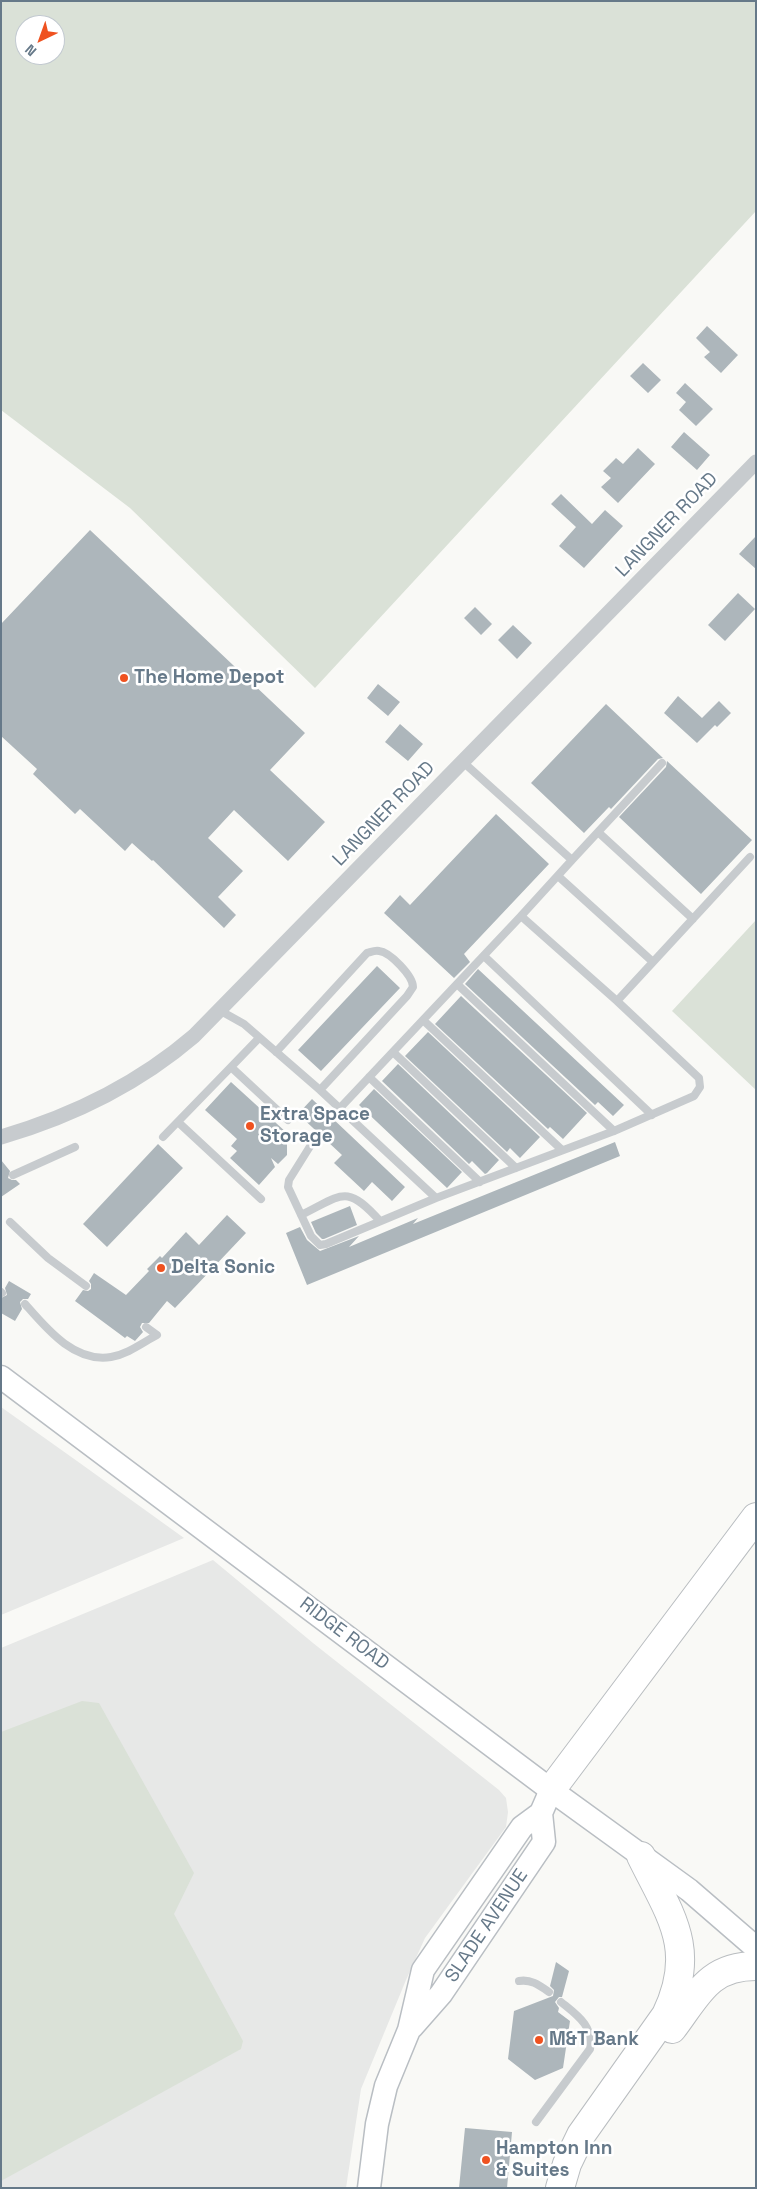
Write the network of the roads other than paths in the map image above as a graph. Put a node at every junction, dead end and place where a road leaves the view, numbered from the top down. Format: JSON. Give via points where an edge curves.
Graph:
{"nodes":[{"id":1,"x":756,"y":462,"type":"edge"},
{"id":2,"x":463,"y":762,"type":"junction"},
{"id":3,"x":662,"y":763,"type":"dead end"},
{"id":4,"x":598,"y":832,"type":"junction"},
{"id":5,"x":750,"y":857,"type":"dead end"},
{"id":6,"x":572,"y":860,"type":"junction"},
{"id":7,"x":558,"y":876,"type":"junction"},
{"id":8,"x":521,"y":916,"type":"junction"},
{"id":9,"x":692,"y":919,"type":"junction"},
{"id":10,"x":484,"y":956,"type":"junction"},
{"id":11,"x":652,"y":962,"type":"junction"},
{"id":12,"x":457,"y":984,"type":"junction"},
{"id":13,"x":617,"y":1001,"type":"junction"},
{"id":14,"x":219,"y":1010,"type":"junction"},
{"id":15,"x":423,"y":1020,"type":"junction"},
{"id":16,"x":259,"y":1038,"type":"junction"},
{"id":17,"x":276,"y":1052,"type":"junction"},
{"id":18,"x":393,"y":1052,"type":"junction"},
{"id":19,"x":231,"y":1067,"type":"junction"},
{"id":20,"x":369,"y":1077,"type":"junction"},
{"id":21,"x":320,"y":1090,"type":"junction"},
{"id":22,"x":340,"y":1108,"type":"junction"},
{"id":23,"x":652,"y":1114,"type":"junction"},
{"id":24,"x":288,"y":1120,"type":"dead end"},
{"id":25,"x":178,"y":1122,"type":"junction"},
{"id":26,"x":614,"y":1131,"type":"junction"},
{"id":27,"x":1,"y":1137,"type":"edge"},
{"id":28,"x":163,"y":1137,"type":"dead end"},
{"id":29,"x":314,"y":1140,"type":"dead end"},
{"id":30,"x":75,"y":1147,"type":"dead end"},
{"id":31,"x":562,"y":1150,"type":"junction"},
{"id":32,"x":516,"y":1168,"type":"junction"},
{"id":33,"x":13,"y":1175,"type":"dead end"},
{"id":34,"x":480,"y":1182,"type":"junction"},
{"id":35,"x":436,"y":1198,"type":"junction"},
{"id":36,"x":261,"y":1199,"type":"dead end"},
{"id":37,"x":301,"y":1215,"type":"junction"},
{"id":38,"x":380,"y":1221,"type":"junction"},
{"id":39,"x":10,"y":1222,"type":"dead end"},
{"id":40,"x":86,"y":1286,"type":"dead end"},
{"id":41,"x":25,"y":1304,"type":"dead end"},
{"id":42,"x":146,"y":1327,"type":"dead end"},
{"id":43,"x":1,"y":1377,"type":"edge"},
{"id":44,"x":756,"y":1517,"type":"edge"},
{"id":45,"x":546,"y":1802,"type":"junction"},
{"id":46,"x":641,"y":1856,"type":"junction"},
{"id":47,"x":689,"y":1890,"type":"junction"},
{"id":48,"x":756,"y":1931,"type":"edge"},
{"id":49,"x":756,"y":1948,"type":"edge"},
{"id":50,"x":756,"y":1966,"type":"edge"},
{"id":51,"x":519,"y":1981,"type":"dead end"},
{"id":52,"x":549,"y":1992,"type":"dead end"},
{"id":53,"x":561,"y":2002,"type":"dead end"},
{"id":54,"x":536,"y":2122,"type":"dead end"},
{"id":55,"x":369,"y":2188,"type":"edge"},
{"id":56,"x":560,"y":2188,"type":"edge"},
{"id":57,"x":578,"y":2188,"type":"edge"}],
"edges":[{"from":1,"to":2,"type":"street","name":"LANGNER ROAD"},
{"from":2,"to":6,"type":"lane"},
{"from":2,"to":14,"type":"street","name":"LANGNER ROAD"},
{"from":3,"to":4,"type":"lane"},
{"from":4,"to":6,"type":"lane"},
{"from":4,"to":9,"type":"lane"},
{"from":5,"to":9,"type":"lane"},
{"from":6,"to":7,"type":"lane"},
{"from":7,"to":8,"type":"lane"},
{"from":7,"to":11,"type":"lane"},
{"from":8,"to":10,"type":"lane"},
{"from":8,"to":13,"type":"lane"},
{"from":9,"to":11,"type":"lane"},
{"from":10,"to":12,"type":"lane"},
{"from":10,"to":23,"type":"lane"},
{"from":11,"to":13,"type":"lane"},
{"from":12,"to":15,"type":"lane"},
{"from":12,"to":26,"type":"lane"},
{"from":13,"to":23,"type":"lane","via":[[699,1078],[700,1087],[694,1096]]},
{"from":14,"to":16,"type":"lane","via":[[244,1024]]},
{"from":14,"to":27,"type":"street","name":"LANGNER ROAD","via":[[179,1050],[121,1088],[86,1107]]},
{"from":15,"to":18,"type":"lane"},
{"from":15,"to":31,"type":"lane"},
{"from":16,"to":17,"type":"lane"},
{"from":16,"to":19,"type":"lane"},
{"from":17,"to":21,"type":"lane"},
{"from":17,"to":21,"type":"lane","via":[[367,953],[380,951],[387,954],[410,976],[413,987]]},
{"from":18,"to":20,"type":"lane"},
{"from":18,"to":32,"type":"lane"},
{"from":19,"to":24,"type":"lane"},
{"from":19,"to":25,"type":"lane"},
{"from":20,"to":22,"type":"lane"},
{"from":20,"to":34,"type":"lane"},
{"from":21,"to":22,"type":"lane"},
{"from":22,"to":35,"type":"lane"},
{"from":23,"to":26,"type":"lane"},
{"from":25,"to":28,"type":"lane"},
{"from":25,"to":36,"type":"lane"},
{"from":26,"to":31,"type":"lane"},
{"from":29,"to":37,"type":"lane","via":[[289,1180],[288,1187]]},
{"from":30,"to":33,"type":"lane"},
{"from":31,"to":32,"type":"lane"},
{"from":32,"to":34,"type":"lane"},
{"from":34,"to":35,"type":"lane"},
{"from":35,"to":38,"type":"lane"},
{"from":37,"to":38,"type":"lane","via":[[340,1196],[350,1196],[366,1206]]},
{"from":37,"to":38,"type":"lane","via":[[311,1236],[320,1245]]},
{"from":39,"to":40,"type":"lane","via":[[48,1258]]},
{"from":41,"to":42,"type":"lane","via":[[51,1334],[75,1350],[97,1357],[111,1357],[129,1351],[157,1335]]},
{"from":43,"to":45,"type":"street","name":"RIDGE ROAD","via":[[264,1574]]},
{"from":44,"to":45,"type":"highway"},
{"from":45,"to":46,"type":"street","name":"RIDGE ROAD"},
{"from":45,"to":55,"type":"street","name":"SLADE AVENUE","via":[[544,1842],[442,1994],[409,2030],[386,2086],[377,2124]]},
{"from":46,"to":47,"type":"street","name":"RIDGE ROAD"},
{"from":46,"to":56,"type":"highway","via":[[677,1935],[681,1974],[666,2015],[581,2135]]},
{"from":47,"to":48,"type":"street","name":"RIDGE ROAD"},
{"from":47,"to":49,"type":"street","name":"RIDGE ROAD"},
{"from":50,"to":57,"type":"highway","via":[[726,1970],[709,1980],[597,2132],[584,2161]]},
{"from":51,"to":52,"type":"lane","via":[[534,1982]]},
{"from":53,"to":54,"type":"lane","via":[[588,2028],[590,2049]]}]}
